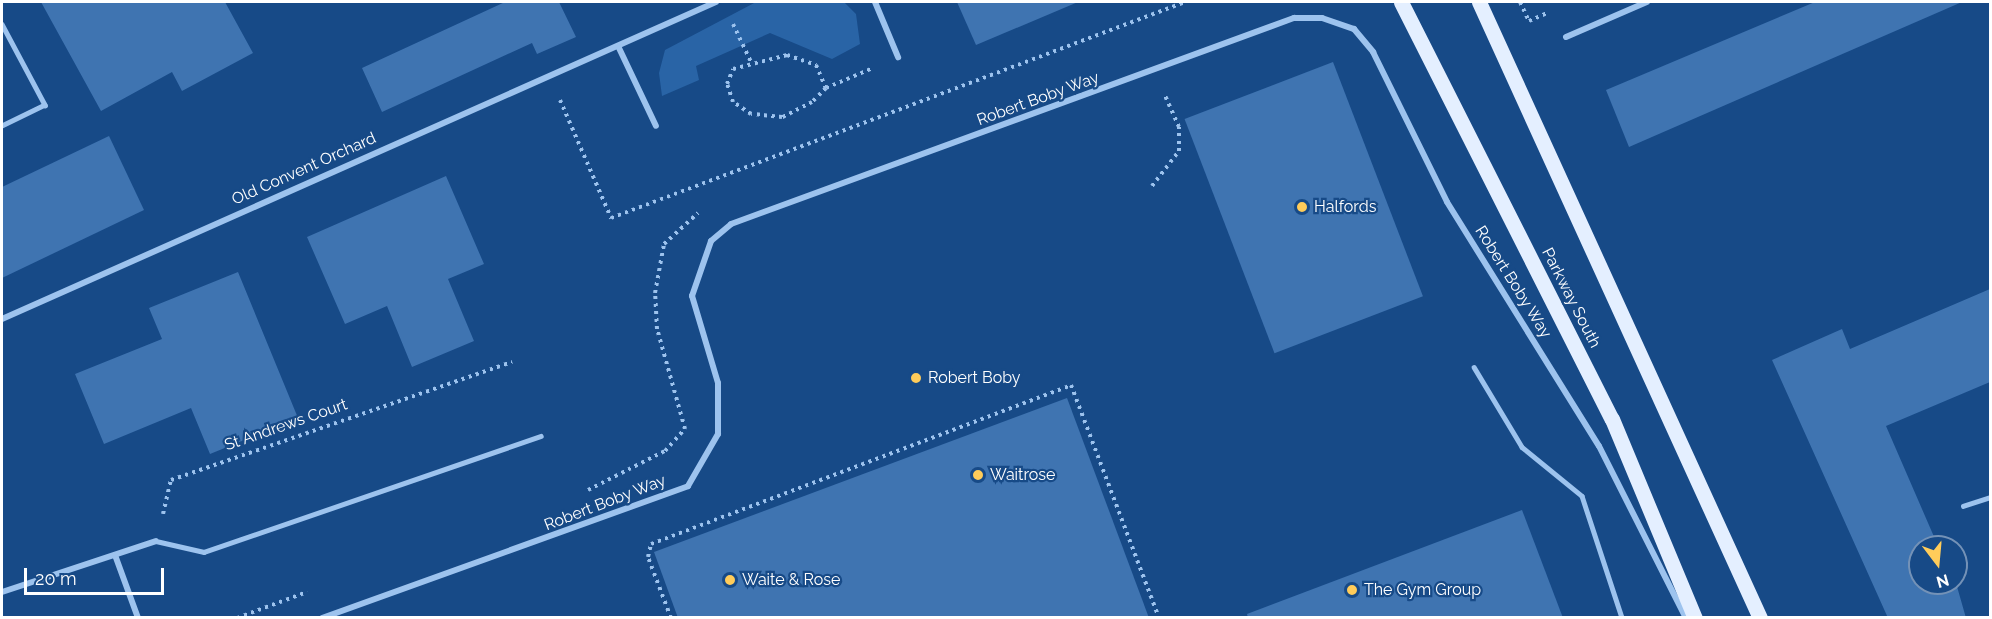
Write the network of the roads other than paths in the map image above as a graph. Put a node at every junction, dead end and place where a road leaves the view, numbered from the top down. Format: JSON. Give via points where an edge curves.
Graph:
{"nodes":[{"id":1,"x":716,"y":2,"type":"edge"},
{"id":2,"x":875,"y":2,"type":"edge"},
{"id":3,"x":1401,"y":2,"type":"edge"},
{"id":4,"x":1479,"y":2,"type":"edge"},
{"id":5,"x":1647,"y":2,"type":"edge"},
{"id":6,"x":2,"y":24,"type":"edge"},
{"id":7,"x":1566,"y":37,"type":"dead end"},
{"id":8,"x":619,"y":48,"type":"junction"},
{"id":9,"x":898,"y":57,"type":"road end"},
{"id":10,"x":2,"y":126,"type":"edge"},
{"id":11,"x":656,"y":126,"type":"dead end"},
{"id":12,"x":2,"y":319,"type":"edge"},
{"id":13,"x":1474,"y":367,"type":"dead end"},
{"id":14,"x":541,"y":436,"type":"dead end"},
{"id":15,"x":1990,"y":497,"type":"edge"},
{"id":16,"x":1963,"y":506,"type":"dead end"},
{"id":17,"x":156,"y":541,"type":"joint"},
{"id":18,"x":115,"y":555,"type":"junction"},
{"id":19,"x":2,"y":592,"type":"edge"},
{"id":20,"x":138,"y":618,"type":"edge"},
{"id":21,"x":322,"y":618,"type":"edge"},
{"id":22,"x":1622,"y":618,"type":"edge"},
{"id":23,"x":1686,"y":618,"type":"edge"},
{"id":24,"x":1695,"y":618,"type":"edge"},
{"id":25,"x":1760,"y":618,"type":"edge"}],
"edges":[{"from":1,"to":8,"type":"street","name":"Old Convent Orchard"},
{"from":2,"to":9,"type":"street"},
{"from":3,"to":24,"type":"main road","name":"Parkway South","via":[[1612,419]]},
{"from":4,"to":25,"type":"main road"},
{"from":5,"to":7,"type":"street"},
{"from":6,"to":10,"type":"lane","via":[[45,105]]},
{"from":8,"to":11,"type":"street"},
{"from":8,"to":12,"type":"street","name":"Old Convent Orchard","via":[[549,74]]},
{"from":13,"to":22,"type":"lane","via":[[1522,447],[1582,496]]},
{"from":14,"to":17,"type":"lane","via":[[204,552]]},
{"from":15,"to":16,"type":"lane"},
{"from":17,"to":18,"type":"street"},
{"from":18,"to":19,"type":"street"},
{"from":18,"to":20,"type":"street"},
{"from":21,"to":23,"type":"street","name":"Robert Boby Way","via":[[688,486],[718,434],[718,383],[692,296],[711,241],[731,224],[1294,18],[1322,18],[1354,29],[1373,52],[1447,202],[1599,446]]}]}
